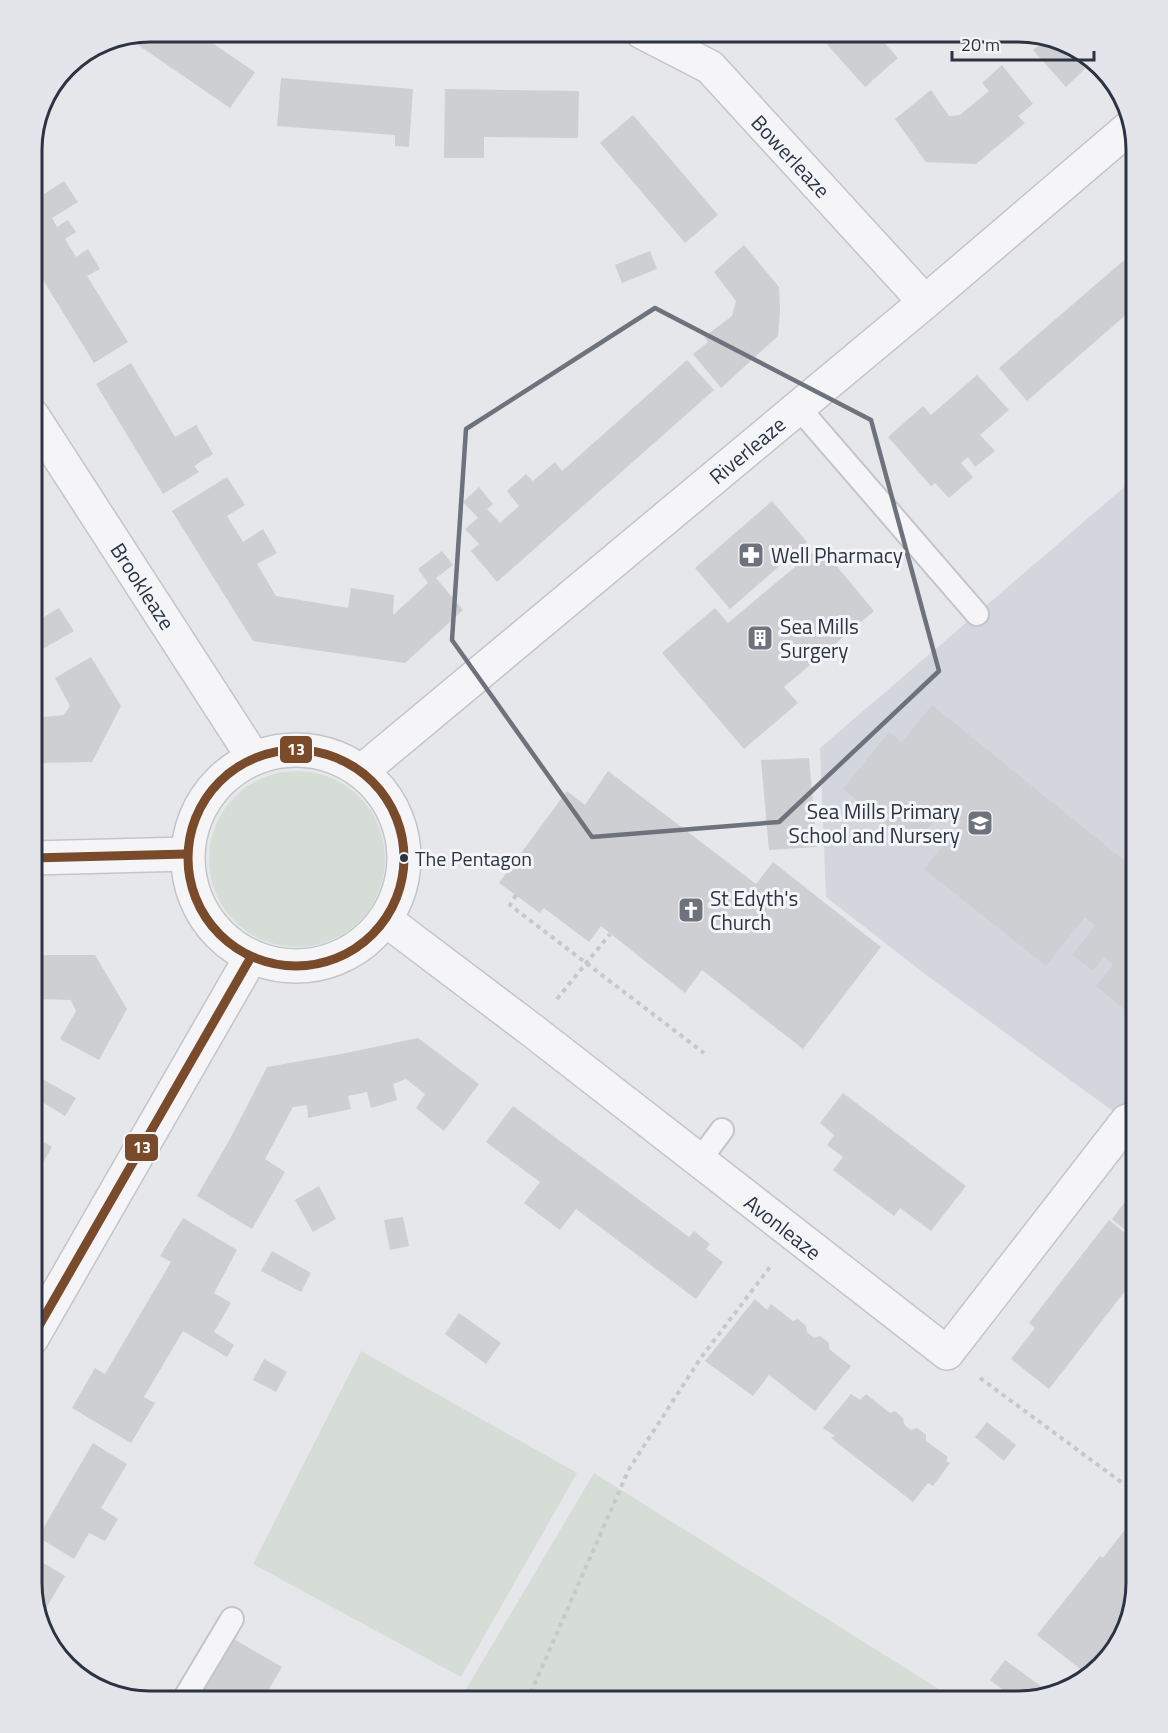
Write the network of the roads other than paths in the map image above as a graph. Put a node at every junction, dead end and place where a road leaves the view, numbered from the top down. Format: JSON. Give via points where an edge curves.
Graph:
{"nodes":[{"id":1,"x":661,"y":42,"type":"edge"},
{"id":2,"x":1124,"y":132,"type":"edge"},
{"id":3,"x":925,"y":302,"type":"junction"},
{"id":4,"x":798,"y":408,"type":"junction"},
{"id":5,"x":42,"y":430,"type":"edge"},
{"id":6,"x":978,"y":614,"type":"dead end"},
{"id":7,"x":254,"y":757,"type":"junction"},
{"id":8,"x":362,"y":771,"type":"junction"},
{"id":9,"x":187,"y":854,"type":"junction"},
{"id":10,"x":42,"y":858,"type":"edge"},
{"id":11,"x":386,"y":920,"type":"junction"},
{"id":12,"x":251,"y":957,"type":"junction"},
{"id":13,"x":1126,"y":1122,"type":"edge"},
{"id":14,"x":722,"y":1130,"type":"dead end"},
{"id":15,"x":699,"y":1161,"type":"junction"},
{"id":16,"x":42,"y":1321,"type":"edge"},
{"id":17,"x":232,"y":1620,"type":"dead end"},
{"id":18,"x":189,"y":1691,"type":"edge"}],
"edges":[{"from":1,"to":3,"type":"street","name":"Bowerleaze","via":[[710,67]]},
{"from":2,"to":3,"type":"street","name":"Riverleaze"},
{"from":3,"to":4,"type":"street","name":"Riverleaze"},
{"from":4,"to":6,"type":"lane"},
{"from":4,"to":8,"type":"street","name":"Riverleaze"},
{"from":5,"to":7,"type":"street","name":"Brookleaze"},
{"from":7,"to":8,"type":"street","via":[[291,749],[328,754]]},
{"from":7,"to":9,"type":"street","via":[[228,773],[206,796],[193,823]]},
{"from":8,"to":11,"type":"street","via":[[385,795],[400,824],[406,857],[401,891]]},
{"from":9,"to":10,"type":"street"},
{"from":9,"to":12,"type":"street","via":[[191,886],[203,915],[224,940]]},
{"from":11,"to":12,"type":"street","via":[[366,943],[340,958],[310,967],[280,966]]},
{"from":11,"to":15,"type":"street","name":"Avonleaze"},
{"from":12,"to":16,"type":"street"},
{"from":13,"to":15,"type":"street","name":"Avonleaze","via":[[947,1353]]},
{"from":14,"to":15,"type":"lane"},
{"from":17,"to":18,"type":"lane"}]}
